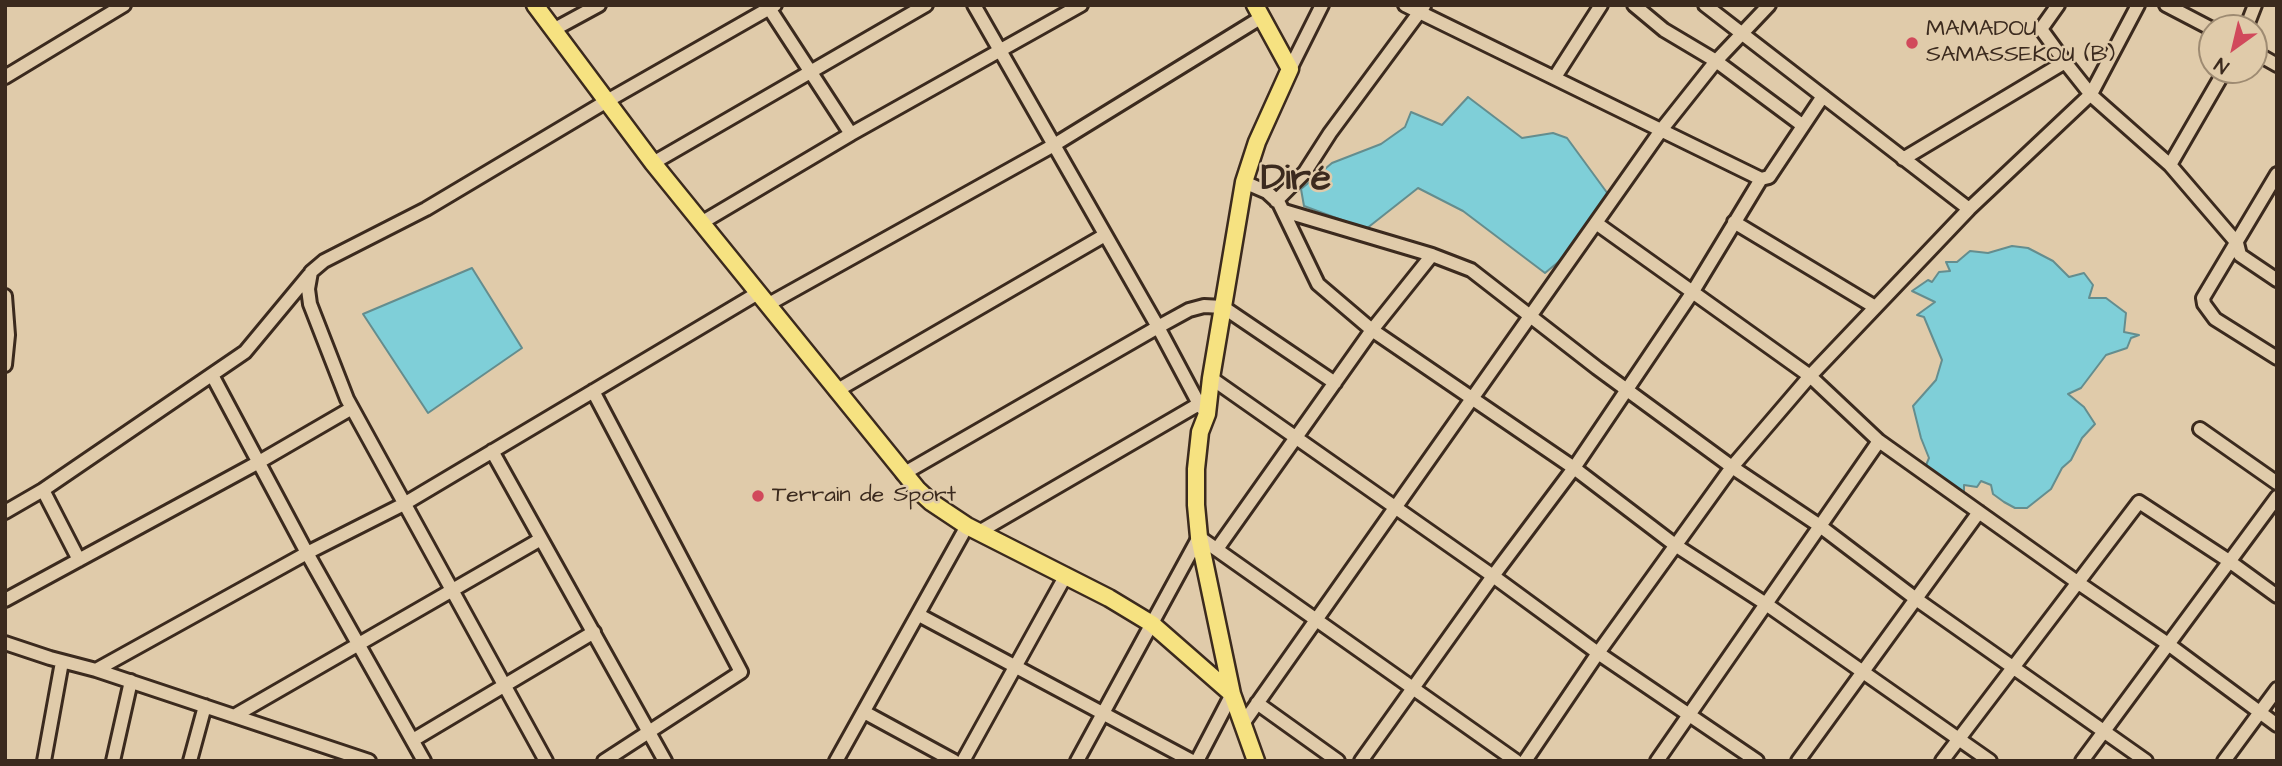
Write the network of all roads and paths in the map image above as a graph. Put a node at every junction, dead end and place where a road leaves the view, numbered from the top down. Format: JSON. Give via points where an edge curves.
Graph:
{"nodes":[{"id":1,"x":124,"y":5,"type":"edge"},
{"id":2,"x":535,"y":5,"type":"edge"},
{"id":3,"x":599,"y":5,"type":"edge"},
{"id":4,"x":926,"y":5,"type":"edge"},
{"id":5,"x":974,"y":5,"type":"edge"},
{"id":6,"x":1081,"y":5,"type":"edge"},
{"id":7,"x":1322,"y":5,"type":"edge"},
{"id":8,"x":1405,"y":5,"type":"edge"},
{"id":9,"x":1601,"y":5,"type":"edge"},
{"id":10,"x":1634,"y":5,"type":"edge"},
{"id":11,"x":1705,"y":5,"type":"edge"},
{"id":12,"x":1769,"y":5,"type":"edge"},
{"id":13,"x":2058,"y":5,"type":"edge"},
{"id":14,"x":2138,"y":5,"type":"edge"},
{"id":15,"x":2166,"y":5,"type":"edge"},
{"id":16,"x":770,"y":6,"type":"edge"},
{"id":17,"x":1422,"y":9,"type":"edge"},
{"id":18,"x":1259,"y":11,"type":"edge"},
{"id":19,"x":2198,"y":22,"type":"edge"},
{"id":20,"x":553,"y":30,"type":"junction"},
{"id":21,"x":1741,"y":33,"type":"junction"},
{"id":22,"x":1000,"y":51,"type":"junction"},
{"id":23,"x":1716,"y":61,"type":"junction"},
{"id":24,"x":2065,"y":62,"type":"junction"},
{"id":25,"x":1290,"y":69,"type":"junction"},
{"id":26,"x":810,"y":72,"type":"junction"},
{"id":27,"x":5,"y":77,"type":"edge"},
{"id":28,"x":1555,"y":77,"type":"junction"},
{"id":29,"x":2217,"y":84,"type":"edge"},
{"id":30,"x":2091,"y":94,"type":"junction"},
{"id":31,"x":1823,"y":96,"type":"junction"},
{"id":32,"x":607,"y":101,"type":"junction"},
{"id":33,"x":1802,"y":125,"type":"junction"},
{"id":34,"x":1662,"y":129,"type":"junction"},
{"id":35,"x":852,"y":134,"type":"junction"},
{"id":36,"x":1054,"y":145,"type":"junction"},
{"id":37,"x":1903,"y":159,"type":"junction"},
{"id":38,"x":653,"y":163,"type":"junction"},
{"id":39,"x":2170,"y":165,"type":"junction"},
{"id":40,"x":2277,"y":174,"type":"edge"},
{"id":41,"x":1761,"y":179,"type":"junction"},
{"id":42,"x":1244,"y":182,"type":"junction"},
{"id":43,"x":1280,"y":206,"type":"junction"},
{"id":44,"x":1969,"y":209,"type":"junction"},
{"id":45,"x":1734,"y":222,"type":"junction"},
{"id":46,"x":701,"y":223,"type":"junction"},
{"id":47,"x":1596,"y":223,"type":"junction"},
{"id":48,"x":1105,"y":235,"type":"junction"},
{"id":49,"x":2237,"y":243,"type":"junction"},
{"id":50,"x":1432,"y":255,"type":"junction"},
{"id":51,"x":311,"y":272,"type":"junction"},
{"id":52,"x":2277,"y":280,"type":"edge"},
{"id":53,"x":1692,"y":293,"type":"junction"},
{"id":54,"x":5,"y":296,"type":"edge"},
{"id":55,"x":762,"y":299,"type":"junction"},
{"id":56,"x":1223,"y":307,"type":"junction"},
{"id":57,"x":1875,"y":307,"type":"junction"},
{"id":58,"x":1530,"y":316,"type":"junction"},
{"id":59,"x":1158,"y":327,"type":"junction"},
{"id":60,"x":1372,"y":330,"type":"junction"},
{"id":61,"x":2277,"y":358,"type":"edge"},
{"id":62,"x":5,"y":365,"type":"edge"},
{"id":63,"x":212,"y":375,"type":"junction"},
{"id":64,"x":1810,"y":376,"type":"junction"},
{"id":65,"x":1211,"y":378,"type":"junction"},
{"id":66,"x":1335,"y":383,"type":"junction"},
{"id":67,"x":1628,"y":390,"type":"junction"},
{"id":68,"x":593,"y":391,"type":"junction"},
{"id":69,"x":836,"y":391,"type":"junction"},
{"id":70,"x":1471,"y":399,"type":"junction"},
{"id":71,"x":352,"y":408,"type":"junction"},
{"id":72,"x":1203,"y":409,"type":"junction"},
{"id":73,"x":2200,"y":429,"type":"dead end"},
{"id":74,"x":1297,"y":438,"type":"junction"},
{"id":75,"x":1879,"y":441,"type":"junction"},
{"id":76,"x":492,"y":452,"type":"junction"},
{"id":77,"x":258,"y":462,"type":"junction"},
{"id":78,"x":1732,"y":467,"type":"junction"},
{"id":79,"x":1574,"y":468,"type":"junction"},
{"id":80,"x":903,"y":474,"type":"junction"},
{"id":81,"x":2277,"y":483,"type":"edge"},
{"id":82,"x":43,"y":490,"type":"junction"},
{"id":83,"x":2277,"y":497,"type":"edge"},
{"id":84,"x":404,"y":504,"type":"junction"},
{"id":85,"x":1395,"y":507,"type":"junction"},
{"id":86,"x":5,"y":512,"type":"edge"},
{"id":87,"x":1979,"y":512,"type":"junction"},
{"id":88,"x":1820,"y":526,"type":"junction"},
{"id":89,"x":973,"y":529,"type":"junction"},
{"id":90,"x":1199,"y":537,"type":"junction"},
{"id":91,"x":541,"y":539,"type":"junction"},
{"id":92,"x":1675,"y":545,"type":"junction"},
{"id":93,"x":1217,"y":549,"type":"junction"},
{"id":94,"x":307,"y":553,"type":"junction"},
{"id":95,"x":79,"y":560,"type":"junction"},
{"id":96,"x":2229,"y":561,"type":"junction"},
{"id":97,"x":1066,"y":575,"type":"junction"},
{"id":98,"x":1493,"y":576,"type":"junction"},
{"id":99,"x":2077,"y":582,"type":"junction"},
{"id":100,"x":452,"y":592,"type":"junction"},
{"id":101,"x":2277,"y":596,"type":"edge"},
{"id":102,"x":1916,"y":599,"type":"junction"},
{"id":103,"x":5,"y":600,"type":"edge"},
{"id":104,"x":1766,"y":604,"type":"junction"},
{"id":105,"x":919,"y":615,"type":"junction"},
{"id":106,"x":1317,"y":619,"type":"junction"},
{"id":107,"x":1152,"y":624,"type":"junction"},
{"id":108,"x":594,"y":632,"type":"junction"},
{"id":109,"x":5,"y":643,"type":"edge"},
{"id":110,"x":359,"y":644,"type":"junction"},
{"id":111,"x":2168,"y":644,"type":"junction"},
{"id":112,"x":1598,"y":653,"type":"junction"},
{"id":113,"x":62,"y":662,"type":"junction"},
{"id":114,"x":1015,"y":666,"type":"junction"},
{"id":115,"x":2012,"y":668,"type":"junction"},
{"id":116,"x":96,"y":670,"type":"junction"},
{"id":117,"x":1863,"y":672,"type":"junction"},
{"id":118,"x":131,"y":681,"type":"junction"},
{"id":119,"x":504,"y":685,"type":"junction"},
{"id":120,"x":1415,"y":687,"type":"junction"},
{"id":121,"x":2277,"y":689,"type":"edge"},
{"id":122,"x":1232,"y":694,"type":"junction"},
{"id":123,"x":1257,"y":703,"type":"junction"},
{"id":124,"x":205,"y":706,"type":"junction"},
{"id":125,"x":863,"y":712,"type":"junction"},
{"id":126,"x":1103,"y":713,"type":"junction"},
{"id":127,"x":2259,"y":713,"type":"junction"},
{"id":128,"x":1690,"y":714,"type":"junction"},
{"id":129,"x":234,"y":716,"type":"junction"},
{"id":130,"x":1242,"y":725,"type":"junction"},
{"id":131,"x":2277,"y":725,"type":"edge"},
{"id":132,"x":2105,"y":730,"type":"junction"},
{"id":133,"x":649,"y":732,"type":"junction"},
{"id":134,"x":1958,"y":739,"type":"junction"},
{"id":135,"x":412,"y":740,"type":"junction"},
{"id":136,"x":44,"y":761,"type":"edge"},
{"id":137,"x":113,"y":761,"type":"edge"},
{"id":138,"x":190,"y":761,"type":"edge"},
{"id":139,"x":369,"y":761,"type":"edge"},
{"id":140,"x":424,"y":761,"type":"edge"},
{"id":141,"x":546,"y":761,"type":"edge"},
{"id":142,"x":604,"y":761,"type":"edge"},
{"id":143,"x":665,"y":761,"type":"edge"},
{"id":144,"x":836,"y":761,"type":"edge"},
{"id":145,"x":954,"y":761,"type":"edge"},
{"id":146,"x":962,"y":761,"type":"edge"},
{"id":147,"x":1077,"y":761,"type":"edge"},
{"id":148,"x":1192,"y":761,"type":"edge"},
{"id":149,"x":1197,"y":761,"type":"edge"},
{"id":150,"x":1255,"y":761,"type":"edge"},
{"id":151,"x":1338,"y":761,"type":"edge"},
{"id":152,"x":1361,"y":761,"type":"edge"},
{"id":153,"x":1517,"y":761,"type":"edge"},
{"id":154,"x":1525,"y":761,"type":"edge"},
{"id":155,"x":1657,"y":761,"type":"edge"},
{"id":156,"x":1757,"y":761,"type":"edge"},
{"id":157,"x":1798,"y":761,"type":"edge"},
{"id":158,"x":1942,"y":761,"type":"edge"},
{"id":159,"x":1990,"y":761,"type":"edge"},
{"id":160,"x":2082,"y":761,"type":"edge"},
{"id":161,"x":2146,"y":761,"type":"edge"},
{"id":162,"x":2224,"y":761,"type":"edge"}],
"edges":[{"from":1,"to":27,"type":"street"},
{"from":2,"to":20,"type":"main road"},
{"from":3,"to":20,"type":"street"},
{"from":4,"to":26,"type":"street"},
{"from":5,"to":22,"type":"street"},
{"from":6,"to":22,"type":"street"},
{"from":7,"to":25,"type":"street"},
{"from":8,"to":17,"type":"street"},
{"from":9,"to":28,"type":"street"},
{"from":10,"to":23,"type":"street","via":[[1664,30]]},
{"from":11,"to":21,"type":"street"},
{"from":12,"to":21,"type":"street"},
{"from":13,"to":24,"type":"street","via":[[2041,29]]},
{"from":14,"to":30,"type":"street"},
{"from":15,"to":19,"type":"street"},
{"from":16,"to":26,"type":"street"},
{"from":16,"to":32,"type":"street"},
{"from":17,"to":28,"type":"street"},
{"from":17,"to":43,"type":"street"},
{"from":18,"to":25,"type":"main road"},
{"from":18,"to":36,"type":"street"},
{"from":20,"to":32,"type":"main road"},
{"from":21,"to":23,"type":"street"},
{"from":21,"to":31,"type":"street"},
{"from":22,"to":35,"type":"street"},
{"from":22,"to":36,"type":"street"},
{"from":23,"to":33,"type":"street"},
{"from":23,"to":34,"type":"street"},
{"from":24,"to":30,"type":"street"},
{"from":24,"to":37,"type":"street"},
{"from":25,"to":42,"type":"main road"},
{"from":26,"to":35,"type":"street"},
{"from":26,"to":38,"type":"street"},
{"from":28,"to":34,"type":"street"},
{"from":29,"to":39,"type":"street"},
{"from":30,"to":39,"type":"street"},
{"from":30,"to":44,"type":"street"},
{"from":31,"to":33,"type":"street"},
{"from":31,"to":37,"type":"street"},
{"from":32,"to":38,"type":"main road"},
{"from":32,"to":51,"type":"street"},
{"from":33,"to":41,"type":"street","via":[[1769,177]]},
{"from":34,"to":41,"type":"street"},
{"from":34,"to":47,"type":"street"},
{"from":35,"to":46,"type":"street"},
{"from":36,"to":48,"type":"street"},
{"from":36,"to":55,"type":"street"},
{"from":37,"to":44,"type":"street"},
{"from":38,"to":46,"type":"main road"},
{"from":39,"to":49,"type":"street"},
{"from":40,"to":49,"type":"street"},
{"from":41,"to":45,"type":"street"},
{"from":42,"to":43,"type":"street","via":[[1267,192]]},
{"from":42,"to":56,"type":"main road"},
{"from":43,"to":50,"type":"street"},
{"from":43,"to":60,"type":"street","via":[[1318,284]]},
{"from":44,"to":57,"type":"street"},
{"from":45,"to":53,"type":"street"},
{"from":45,"to":57,"type":"street"},
{"from":46,"to":55,"type":"main road"},
{"from":47,"to":53,"type":"street"},
{"from":47,"to":58,"type":"street"},
{"from":48,"to":59,"type":"street"},
{"from":48,"to":69,"type":"street"},
{"from":49,"to":52,"type":"street","via":[[2240,255]]},
{"from":49,"to":61,"type":"street","via":[[2203,298],[2204,304],[2216,319]]},
{"from":50,"to":58,"type":"street","via":[[1471,270]]},
{"from":50,"to":60,"type":"street"},
{"from":51,"to":63,"type":"street","via":[[254,344]]},
{"from":51,"to":71,"type":"street","via":[[310,303]]},
{"from":53,"to":64,"type":"street"},
{"from":53,"to":67,"type":"street"},
{"from":54,"to":62,"type":"street"},
{"from":55,"to":68,"type":"street"},
{"from":55,"to":69,"type":"main road"},
{"from":56,"to":59,"type":"street","via":[[1189,310]]},
{"from":56,"to":65,"type":"main road"},
{"from":56,"to":66,"type":"street"},
{"from":57,"to":64,"type":"street"},
{"from":58,"to":67,"type":"street"},
{"from":58,"to":70,"type":"street"},
{"from":59,"to":72,"type":"street"},
{"from":59,"to":80,"type":"street"},
{"from":60,"to":66,"type":"street"},
{"from":60,"to":70,"type":"street"},
{"from":63,"to":77,"type":"street"},
{"from":63,"to":82,"type":"street"},
{"from":64,"to":75,"type":"street"},
{"from":64,"to":78,"type":"street"},
{"from":65,"to":72,"type":"main road"},
{"from":65,"to":74,"type":"street"},
{"from":66,"to":74,"type":"street"},
{"from":67,"to":78,"type":"street"},
{"from":67,"to":79,"type":"street"},
{"from":68,"to":76,"type":"street"},
{"from":68,"to":133,"type":"street","via":[[741,672]]},
{"from":69,"to":80,"type":"main road"},
{"from":70,"to":79,"type":"street"},
{"from":70,"to":85,"type":"street"},
{"from":71,"to":77,"type":"street"},
{"from":71,"to":84,"type":"street"},
{"from":72,"to":89,"type":"street"},
{"from":72,"to":90,"type":"main road","via":[[1196,469]]},
{"from":73,"to":81,"type":"street"},
{"from":74,"to":85,"type":"street"},
{"from":74,"to":93,"type":"street"},
{"from":75,"to":87,"type":"street"},
{"from":75,"to":88,"type":"street"},
{"from":76,"to":84,"type":"street"},
{"from":76,"to":91,"type":"street"},
{"from":77,"to":94,"type":"street"},
{"from":77,"to":95,"type":"street"},
{"from":78,"to":88,"type":"street"},
{"from":78,"to":92,"type":"street"},
{"from":79,"to":92,"type":"street"},
{"from":79,"to":98,"type":"street"},
{"from":80,"to":89,"type":"main road","via":[[931,502]]},
{"from":82,"to":86,"type":"street"},
{"from":82,"to":95,"type":"street"},
{"from":83,"to":96,"type":"street"},
{"from":84,"to":94,"type":"street"},
{"from":84,"to":100,"type":"street"},
{"from":85,"to":98,"type":"street"},
{"from":85,"to":106,"type":"street"},
{"from":87,"to":99,"type":"street"},
{"from":87,"to":102,"type":"street"},
{"from":88,"to":102,"type":"street"},
{"from":88,"to":104,"type":"street"},
{"from":89,"to":97,"type":"main road"},
{"from":89,"to":105,"type":"street"},
{"from":90,"to":93,"type":"street"},
{"from":90,"to":107,"type":"street"},
{"from":90,"to":122,"type":"main road"},
{"from":91,"to":100,"type":"street"},
{"from":91,"to":108,"type":"street"},
{"from":92,"to":104,"type":"street"},
{"from":92,"to":112,"type":"street"},
{"from":93,"to":106,"type":"street"},
{"from":94,"to":110,"type":"street"},
{"from":94,"to":116,"type":"street"},
{"from":95,"to":103,"type":"street"},
{"from":96,"to":99,"type":"street","via":[[2139,502]]},
{"from":96,"to":101,"type":"street"},
{"from":96,"to":111,"type":"street"},
{"from":97,"to":107,"type":"main road"},
{"from":97,"to":114,"type":"street"},
{"from":98,"to":112,"type":"street"},
{"from":98,"to":120,"type":"street"},
{"from":99,"to":111,"type":"street"},
{"from":99,"to":115,"type":"street"},
{"from":100,"to":110,"type":"street"},
{"from":100,"to":119,"type":"street"},
{"from":102,"to":115,"type":"street"},
{"from":102,"to":117,"type":"street"},
{"from":104,"to":117,"type":"street"},
{"from":104,"to":128,"type":"street"},
{"from":105,"to":114,"type":"street"},
{"from":105,"to":125,"type":"street"},
{"from":106,"to":120,"type":"street"},
{"from":106,"to":123,"type":"street"},
{"from":107,"to":122,"type":"main road"},
{"from":107,"to":126,"type":"street"},
{"from":108,"to":119,"type":"street"},
{"from":108,"to":133,"type":"street"},
{"from":109,"to":113,"type":"street"},
{"from":110,"to":129,"type":"street"},
{"from":110,"to":135,"type":"street"},
{"from":111,"to":127,"type":"street"},
{"from":111,"to":132,"type":"street"},
{"from":112,"to":128,"type":"street"},
{"from":112,"to":154,"type":"street"},
{"from":113,"to":116,"type":"street"},
{"from":113,"to":136,"type":"street"},
{"from":114,"to":126,"type":"street"},
{"from":114,"to":146,"type":"street"},
{"from":115,"to":132,"type":"street"},
{"from":115,"to":134,"type":"street"},
{"from":116,"to":118,"type":"street"},
{"from":117,"to":134,"type":"street"},
{"from":117,"to":157,"type":"street"},
{"from":118,"to":124,"type":"street"},
{"from":118,"to":137,"type":"street"},
{"from":119,"to":135,"type":"street"},
{"from":119,"to":141,"type":"street"},
{"from":120,"to":152,"type":"street"},
{"from":120,"to":153,"type":"street"},
{"from":121,"to":127,"type":"street"},
{"from":122,"to":130,"type":"main road"},
{"from":122,"to":149,"type":"street"},
{"from":123,"to":130,"type":"street"},
{"from":123,"to":151,"type":"street"},
{"from":124,"to":129,"type":"street"},
{"from":124,"to":138,"type":"street"},
{"from":125,"to":144,"type":"street"},
{"from":125,"to":145,"type":"street"},
{"from":126,"to":147,"type":"street"},
{"from":126,"to":148,"type":"street"},
{"from":127,"to":131,"type":"street"},
{"from":127,"to":162,"type":"street"},
{"from":128,"to":155,"type":"street"},
{"from":128,"to":156,"type":"street"},
{"from":129,"to":139,"type":"street"},
{"from":130,"to":150,"type":"main road"},
{"from":132,"to":160,"type":"street"},
{"from":132,"to":161,"type":"street"},
{"from":133,"to":142,"type":"street"},
{"from":133,"to":143,"type":"street"},
{"from":134,"to":158,"type":"street"},
{"from":134,"to":159,"type":"street"},
{"from":135,"to":140,"type":"street"}]}
